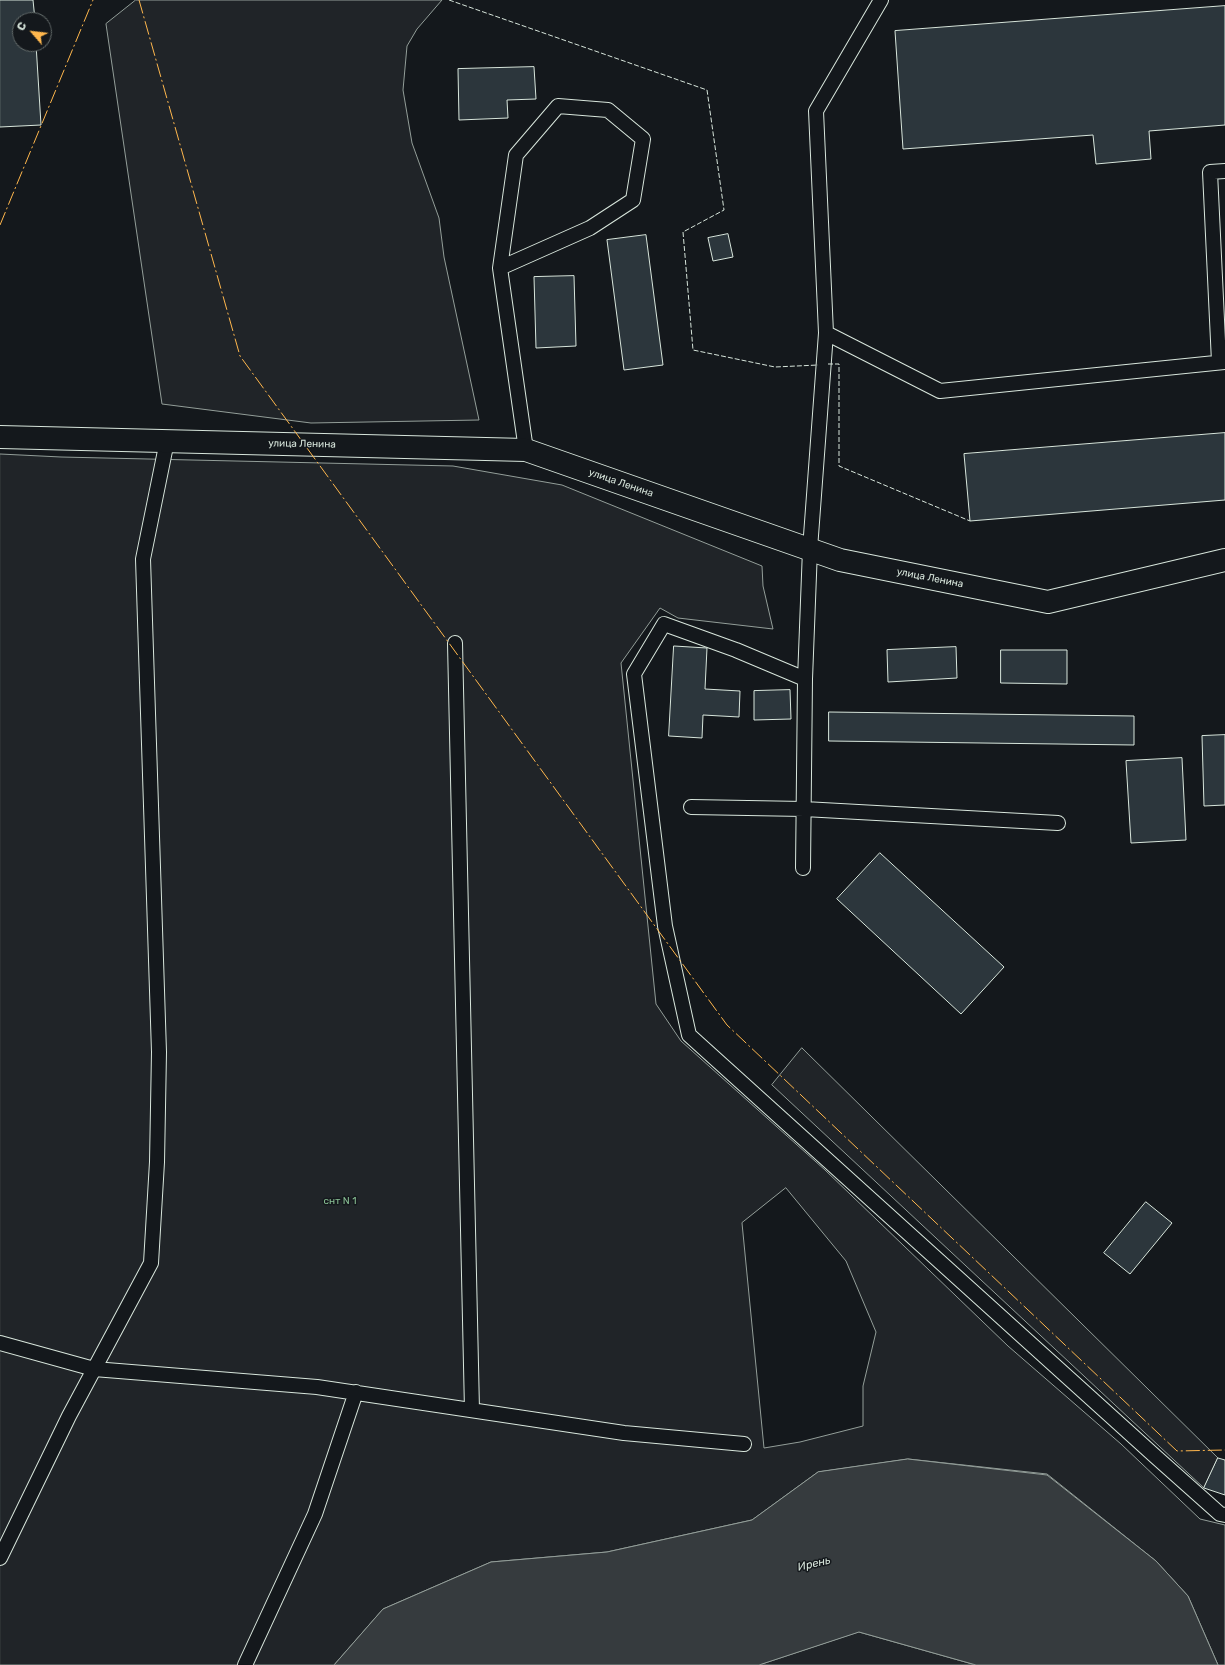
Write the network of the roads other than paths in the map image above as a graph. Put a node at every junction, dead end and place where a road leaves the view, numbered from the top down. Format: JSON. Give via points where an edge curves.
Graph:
{"nodes":[{"id":1,"x":881,"y":0,"type":"edge"},
{"id":2,"x":1225,"y":171,"type":"edge"},
{"id":3,"x":500,"y":268,"type":"junction"},
{"id":4,"x":826,"y":333,"type":"junction"},
{"id":5,"x":1222,"y":362,"type":"edge"},
{"id":6,"x":0,"y":437,"type":"edge"},
{"id":7,"x":167,"y":441,"type":"junction"},
{"id":8,"x":526,"y":450,"type":"junction"},
{"id":9,"x":810,"y":549,"type":"junction"},
{"id":10,"x":1225,"y":560,"type":"edge"},
{"id":11,"x":455,"y":643,"type":"dead end"},
{"id":12,"x":805,"y":679,"type":"junction"},
{"id":13,"x":691,"y":807,"type":"dead end"},
{"id":14,"x":804,"y":809,"type":"junction"},
{"id":15,"x":1058,"y":823,"type":"dead end"},
{"id":16,"x":803,"y":868,"type":"dead end"},
{"id":17,"x":0,"y":1343,"type":"edge"},
{"id":18,"x":94,"y":1369,"type":"junction"},
{"id":19,"x":356,"y":1392,"type":"junction"},
{"id":20,"x":472,"y":1410,"type":"junction"},
{"id":21,"x":744,"y":1444,"type":"dead end"},
{"id":22,"x":1225,"y":1515,"type":"edge"},
{"id":23,"x":0,"y":1558,"type":"edge"},
{"id":24,"x":245,"y":1665,"type":"edge"}],
"edges":[{"from":1,"to":4,"type":"lane","via":[[816,111]]},
{"from":2,"to":5,"type":"lane","via":[[1210,172]]},
{"from":3,"to":3,"type":"lane","via":[[590,228],[633,200],[643,139],[608,110],[558,106],[516,155]]},
{"from":3,"to":8,"type":"lane"},
{"from":4,"to":5,"type":"lane","via":[[940,390]]},
{"from":4,"to":9,"type":"lane"},
{"from":6,"to":7,"type":"street","name":"улица Ленина"},
{"from":7,"to":8,"type":"street","name":"улица Ленина"},
{"from":7,"to":18,"type":"lane","via":[[143,559],[159,1052],[157,1162],[151,1263]]},
{"from":8,"to":9,"type":"street","name":"улица Ленина"},
{"from":9,"to":10,"type":"street","name":"улица Ленина","via":[[840,560],[1048,602]]},
{"from":9,"to":12,"type":"lane"},
{"from":11,"to":20,"type":"lane"},
{"from":12,"to":14,"type":"lane"},
{"from":12,"to":22,"type":"lane","via":[[664,624],[634,674],[665,926],[689,1035],[1196,1493],[1220,1514]]},
{"from":13,"to":14,"type":"lane"},
{"from":14,"to":15,"type":"lane"},
{"from":14,"to":16,"type":"lane"},
{"from":17,"to":18,"type":"lane"},
{"from":18,"to":19,"type":"lane"},
{"from":18,"to":23,"type":"lane"},
{"from":19,"to":20,"type":"lane"},
{"from":19,"to":24,"type":"lane","via":[[314,1514]]},
{"from":20,"to":21,"type":"lane","via":[[624,1433]]}]}
